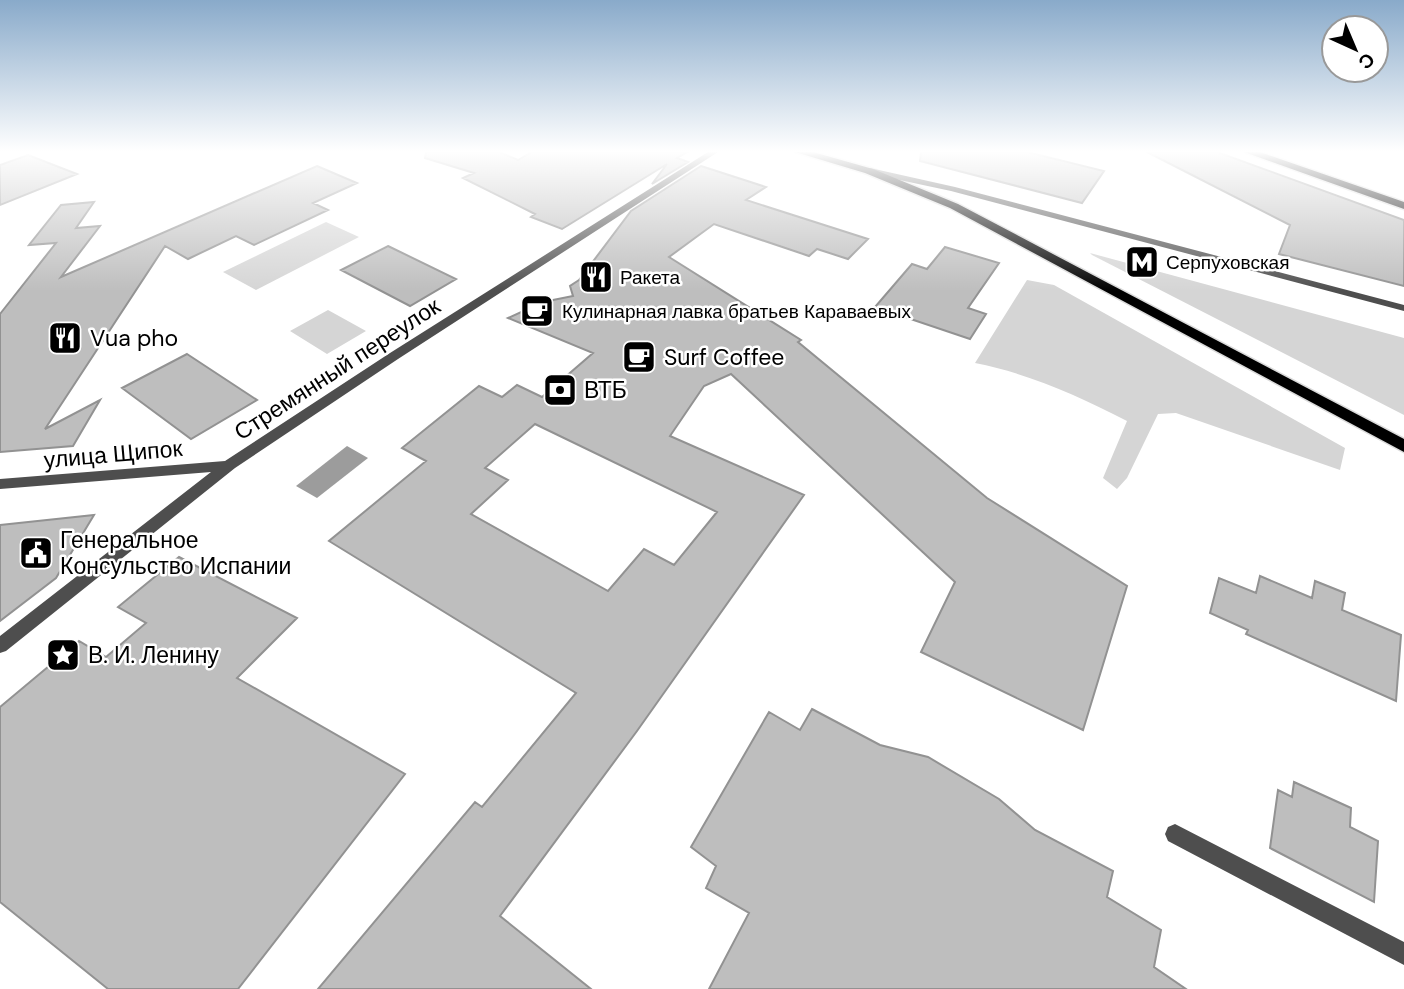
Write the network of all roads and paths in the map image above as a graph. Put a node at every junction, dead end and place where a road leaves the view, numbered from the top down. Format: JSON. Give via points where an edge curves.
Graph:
{"nodes":[{"id":1,"x":642,"y":198,"type":"edge"},
{"id":2,"x":935,"y":198,"type":"edge"},
{"id":3,"x":990,"y":198,"type":"edge"},
{"id":4,"x":1381,"y":198,"type":"edge"},
{"id":5,"x":1404,"y":206,"type":"edge"},
{"id":6,"x":1404,"y":308,"type":"edge"},
{"id":7,"x":1404,"y":446,"type":"edge"},
{"id":8,"x":230,"y":466,"type":"junction"},
{"id":9,"x":0,"y":484,"type":"edge"},
{"id":10,"x":0,"y":646,"type":"edge"},
{"id":11,"x":1175,"y":834,"type":"dead end"},
{"id":12,"x":1404,"y":954,"type":"edge"}],
"edges":[{"from":1,"to":8,"type":"street","name":"Стремянный переулок"},
{"from":2,"to":7,"type":"main road"},
{"from":3,"to":6,"type":"street"},
{"from":4,"to":5,"type":"main road"},
{"from":8,"to":9,"type":"street","name":"улица Щипок"},
{"from":8,"to":10,"type":"street","name":"Стремянный переулок"},
{"from":11,"to":12,"type":"street"}]}
